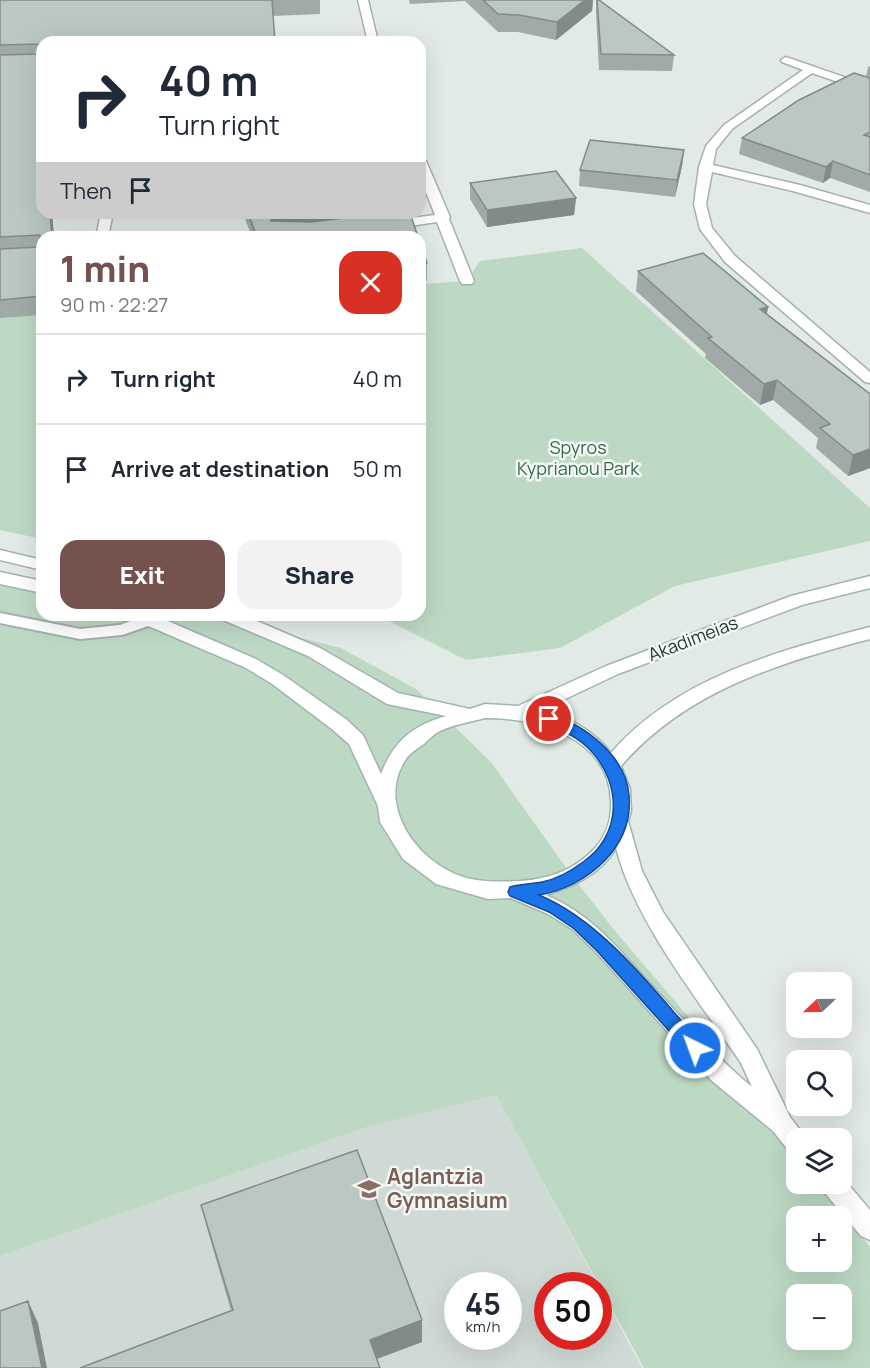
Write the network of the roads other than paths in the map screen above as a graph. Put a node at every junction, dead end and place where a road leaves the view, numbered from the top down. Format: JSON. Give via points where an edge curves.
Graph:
{"nodes":[{"id":1,"x":363,"y":0,"type":"edge"},
{"id":2,"x":372,"y":36,"type":"edge"},
{"id":3,"x":786,"y":60,"type":"dead end"},
{"id":4,"x":811,"y":69,"type":"junction"},
{"id":5,"x":870,"y":90,"type":"edge"},
{"id":6,"x":705,"y":168,"type":"junction"},
{"id":7,"x":426,"y":175,"type":"edge"},
{"id":8,"x":870,"y":209,"type":"edge"},
{"id":9,"x":444,"y":218,"type":"junction"},
{"id":10,"x":372,"y":227,"type":"edge"},
{"id":11,"x":467,"y":281,"type":"dead end"},
{"id":12,"x":870,"y":379,"type":"edge"},
{"id":13,"x":0,"y":555,"type":"edge"},
{"id":14,"x":36,"y":564,"type":"edge"},
{"id":15,"x":0,"y":578,"type":"edge"},
{"id":16,"x":870,"y":582,"type":"edge"},
{"id":17,"x":36,"y":586,"type":"edge"},
{"id":18,"x":0,"y":618,"type":"edge"},
{"id":19,"x":138,"y":621,"type":"edge"},
{"id":20,"x":154,"y":621,"type":"edge"},
{"id":21,"x":241,"y":621,"type":"edge"},
{"id":22,"x":870,"y":633,"type":"edge"},
{"id":23,"x":522,"y":712,"type":"junction"},
{"id":24,"x":468,"y":714,"type":"junction"},
{"id":25,"x":611,"y":765,"type":"junction"},
{"id":26,"x":384,"y":801,"type":"junction"},
{"id":27,"x":620,"y":824,"type":"junction"},
{"id":28,"x":516,"y":892,"type":"junction"},
{"id":29,"x":781,"y":1124,"type":"junction"},
{"id":30,"x":786,"y":1130,"type":"edge"},
{"id":31,"x":841,"y":1194,"type":"edge"},
{"id":32,"x":870,"y":1228,"type":"edge"}],
"edges":[{"from":1,"to":2,"type":"main road"},
{"from":3,"to":4,"type":"main road"},
{"from":4,"to":5,"type":"main road"},
{"from":4,"to":6,"type":"main road","via":[[728,127],[710,150]]},
{"from":6,"to":8,"type":"main road"},
{"from":6,"to":12,"type":"main road","via":[[700,204],[706,229],[729,259]]},
{"from":7,"to":9,"type":"main road"},
{"from":9,"to":10,"type":"main road"},
{"from":9,"to":11,"type":"main road"},
{"from":13,"to":14,"type":"main road"},
{"from":15,"to":17,"type":"main road"},
{"from":16,"to":23,"type":"main road","name":"Akadimeias","via":[[797,600],[612,670]]},
{"from":18,"to":19,"type":"lane","via":[[80,634],[122,630]]},
{"from":20,"to":26,"type":"main road","via":[[250,663],[340,725],[356,740]]},
{"from":21,"to":24,"type":"main road","via":[[314,652],[393,699]]},
{"from":22,"to":25,"type":"main road","via":[[716,682],[644,728]]},
{"from":23,"to":24,"type":"main road"},
{"from":23,"to":25,"type":"main road","via":[[574,730]]},
{"from":24,"to":26,"type":"main road","via":[[439,723],[409,744],[387,777]]},
{"from":25,"to":27,"type":"main road","via":[[622,794]]},
{"from":26,"to":28,"type":"main road","via":[[395,836],[424,867],[466,887]]},
{"from":27,"to":28,"type":"main road","via":[[609,846],[591,866],[543,888]]},
{"from":27,"to":29,"type":"main road","via":[[632,871],[655,918],[749,1056]]},
{"from":28,"to":29,"type":"main road","via":[[555,908],[579,924],[720,1074]]},
{"from":29,"to":30,"type":"main road"},
{"from":31,"to":32,"type":"main road"}]}
